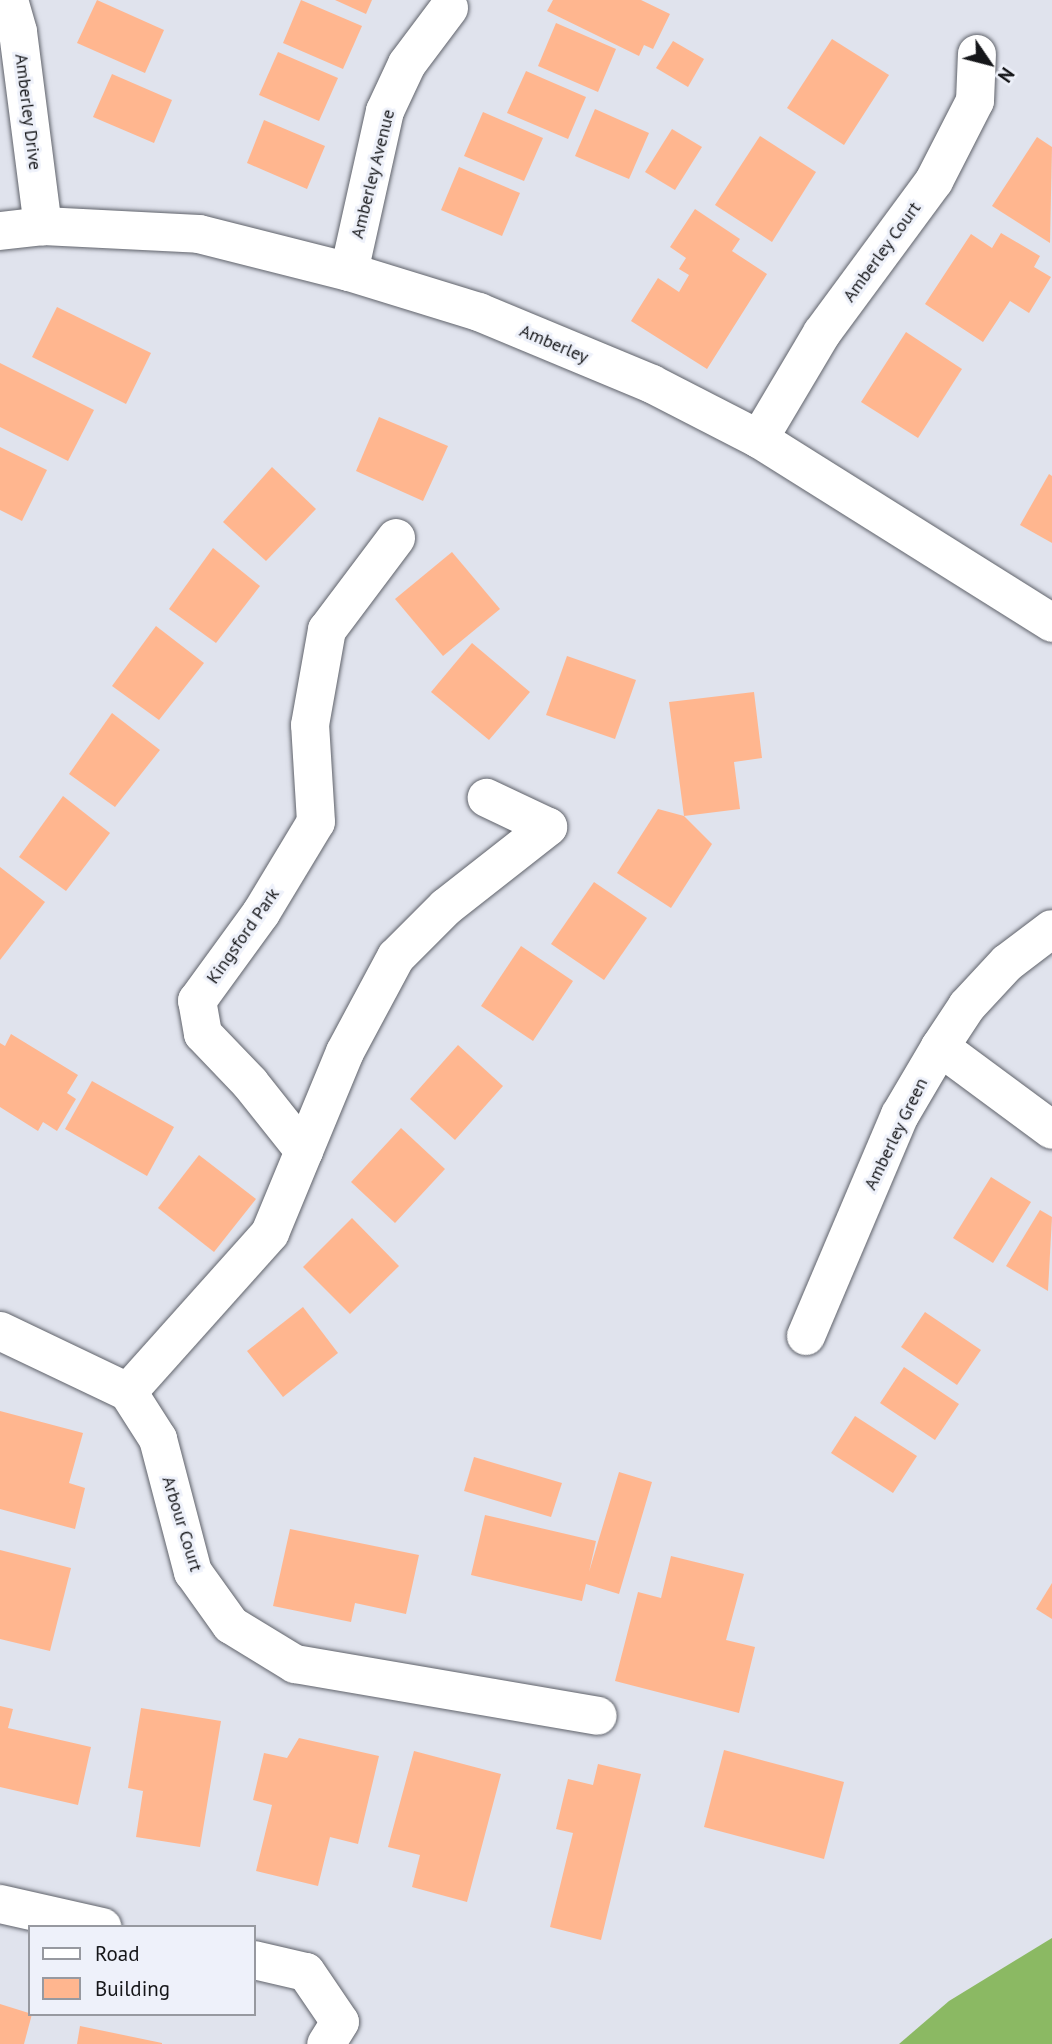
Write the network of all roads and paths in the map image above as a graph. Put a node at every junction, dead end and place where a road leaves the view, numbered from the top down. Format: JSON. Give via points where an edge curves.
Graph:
{"nodes":[{"id":1,"x":9,"y":0,"type":"edge"},
{"id":2,"x":450,"y":9,"type":"dead end"},
{"id":3,"x":977,"y":54,"type":"dead end"},
{"id":4,"x":43,"y":226,"type":"junction"},
{"id":5,"x":0,"y":230,"type":"edge"},
{"id":6,"x":349,"y":272,"type":"junction"},
{"id":7,"x":759,"y":439,"type":"junction"},
{"id":8,"x":396,"y":538,"type":"dead end"},
{"id":9,"x":1052,"y":623,"type":"edge"},
{"id":10,"x":487,"y":798,"type":"dead end"},
{"id":11,"x":1052,"y":929,"type":"edge"},
{"id":12,"x":940,"y":1047,"type":"junction"},
{"id":13,"x":1052,"y":1130,"type":"edge"},
{"id":14,"x":304,"y":1151,"type":"junction"},
{"id":15,"x":0,"y":1331,"type":"edge"},
{"id":16,"x":806,"y":1336,"type":"dead end"},
{"id":17,"x":128,"y":1392,"type":"junction"},
{"id":18,"x":598,"y":1716,"type":"dead end"},
{"id":19,"x":0,"y":1904,"type":"edge"},
{"id":20,"x":93,"y":1925,"type":"edge"},
{"id":21,"x":256,"y":1960,"type":"edge"},
{"id":22,"x":333,"y":2033,"type":"edge"}],
"edges":[{"from":1,"to":4,"type":"street","name":"Amberley Drive","via":[[18,32]]},
{"from":2,"to":6,"type":"street","name":"Amberley Avenue","via":[[407,64],[385,111]]},
{"from":3,"to":7,"type":"street","name":"Amberley Court","via":[[975,101],[934,181],[822,333]]},
{"from":4,"to":5,"type":"street","name":"Amberley"},
{"from":4,"to":6,"type":"street","name":"Amberley","via":[[199,234]]},
{"from":6,"to":7,"type":"street","name":"Amberley","via":[[491,318],[652,384]]},
{"from":7,"to":9,"type":"street","name":"Amberley"},
{"from":8,"to":14,"type":"street","name":"Kingsford Park","via":[[327,630],[310,725],[316,822],[261,913],[197,1001],[203,1034],[250,1083]]},
{"from":10,"to":14,"type":"street","via":[[548,827],[446,907],[396,957],[345,1052]]},
{"from":11,"to":12,"type":"street","name":"Amberley Green","via":[[1007,962],[967,1006]]},
{"from":12,"to":13,"type":"street"},
{"from":12,"to":16,"type":"street","name":"Amberley Green","via":[[900,1115]]},
{"from":14,"to":17,"type":"street","via":[[270,1233]]},
{"from":15,"to":17,"type":"street"},
{"from":17,"to":18,"type":"street","name":"Arbour Court","via":[[158,1439],[193,1572],[230,1625],[295,1664]]},
{"from":19,"to":20,"type":"street"},
{"from":21,"to":22,"type":"street","via":[[306,1972]]}]}
